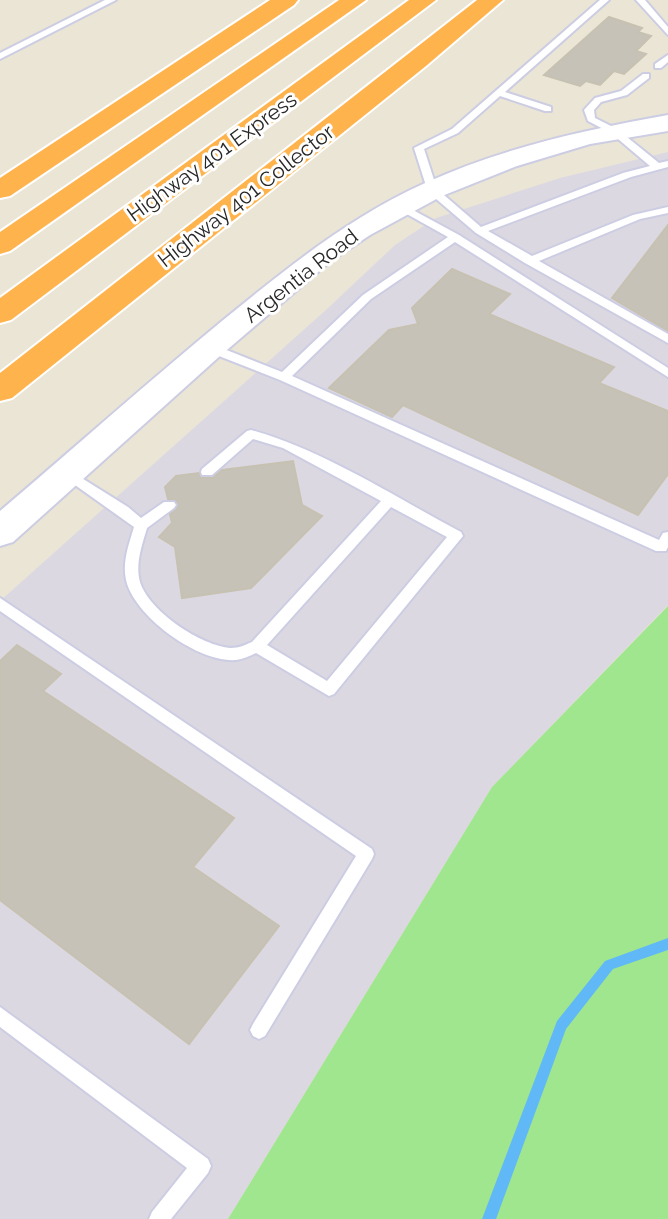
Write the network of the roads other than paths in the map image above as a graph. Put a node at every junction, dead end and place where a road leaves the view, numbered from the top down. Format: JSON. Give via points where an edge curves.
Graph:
{"nodes":[{"id":1,"x":112,"y":0,"type":"edge"},
{"id":2,"x":286,"y":0,"type":"edge"},
{"id":3,"x":354,"y":0,"type":"edge"},
{"id":4,"x":424,"y":0,"type":"edge"},
{"id":5,"x":491,"y":0,"type":"edge"},
{"id":6,"x":605,"y":0,"type":"edge"},
{"id":7,"x":640,"y":0,"type":"edge"},
{"id":8,"x":668,"y":32,"type":"edge"},
{"id":9,"x":0,"y":56,"type":"edge"},
{"id":10,"x":668,"y":58,"type":"edge"},
{"id":11,"x":658,"y":66,"type":"dead end"},
{"id":12,"x":646,"y":76,"type":"dead end"},
{"id":13,"x":497,"y":92,"type":"junction"},
{"id":14,"x":548,"y":109,"type":"dead end"},
{"id":15,"x":665,"y":121,"type":"edge"},
{"id":16,"x":614,"y":131,"type":"junction"},
{"id":17,"x":662,"y":166,"type":"edge"},
{"id":18,"x":0,"y":190,"type":"edge"},
{"id":19,"x":432,"y":190,"type":"junction"},
{"id":20,"x":400,"y":206,"type":"junction"},
{"id":21,"x":668,"y":210,"type":"edge"},
{"id":22,"x":480,"y":231,"type":"junction"},
{"id":23,"x":455,"y":237,"type":"junction"},
{"id":24,"x":0,"y":245,"type":"edge"},
{"id":25,"x":528,"y":261,"type":"junction"},
{"id":26,"x":0,"y":313,"type":"edge"},
{"id":27,"x":668,"y":339,"type":"edge"},
{"id":28,"x":210,"y":348,"type":"junction"},
{"id":29,"x":668,"y":373,"type":"edge"},
{"id":30,"x":284,"y":377,"type":"junction"},
{"id":31,"x":0,"y":390,"type":"edge"},
{"id":32,"x":207,"y":471,"type":"dead end"},
{"id":33,"x":67,"y":475,"type":"junction"},
{"id":34,"x":391,"y":499,"type":"junction"},
{"id":35,"x":169,"y":505,"type":"dead end"},
{"id":36,"x":141,"y":525,"type":"junction"},
{"id":37,"x":0,"y":533,"type":"edge"},
{"id":38,"x":668,"y":537,"type":"edge"},
{"id":39,"x":0,"y":604,"type":"edge"},
{"id":40,"x":257,"y":646,"type":"junction"},
{"id":41,"x":0,"y":1016,"type":"edge"},
{"id":42,"x":259,"y":1030,"type":"dead end"},
{"id":43,"x":159,"y":1219,"type":"edge"}],
"edges":[{"from":1,"to":9,"type":"lane"},
{"from":2,"to":18,"type":"highway"},
{"from":3,"to":24,"type":"highway","name":"Highway 401 Express"},
{"from":4,"to":26,"type":"highway","name":"Highway 401 Express"},
{"from":5,"to":31,"type":"highway","name":"Highway 401 Collector"},
{"from":6,"to":13,"type":"lane"},
{"from":7,"to":8,"type":"lane"},
{"from":10,"to":11,"type":"lane"},
{"from":12,"to":16,"type":"lane","via":[[624,93],[598,100],[589,110],[590,119]]},
{"from":13,"to":14,"type":"lane"},
{"from":13,"to":19,"type":"lane","via":[[454,131],[419,148]]},
{"from":15,"to":16,"type":"street","name":"Argentia Road"},
{"from":16,"to":17,"type":"lane"},
{"from":16,"to":19,"type":"street","name":"Argentia Road","via":[[533,151]]},
{"from":17,"to":22,"type":"lane","via":[[627,174]]},
{"from":19,"to":20,"type":"street","name":"Argentia Road"},
{"from":19,"to":22,"type":"lane"},
{"from":20,"to":23,"type":"lane"},
{"from":20,"to":28,"type":"street","name":"Argentia Road","via":[[321,256]]},
{"from":21,"to":25,"type":"lane","via":[[637,217]]},
{"from":22,"to":25,"type":"lane"},
{"from":23,"to":29,"type":"lane"},
{"from":23,"to":30,"type":"lane","via":[[368,297]]},
{"from":25,"to":27,"type":"lane"},
{"from":28,"to":30,"type":"lane"},
{"from":28,"to":33,"type":"street","name":"Argentia Road"},
{"from":30,"to":38,"type":"lane","via":[[661,547]]},
{"from":32,"to":34,"type":"lane","via":[[251,433],[287,444]]},
{"from":33,"to":36,"type":"lane"},
{"from":33,"to":37,"type":"street","name":"Argentia Road"},
{"from":34,"to":40,"type":"lane"},
{"from":34,"to":40,"type":"lane","via":[[456,536],[329,690]]},
{"from":35,"to":36,"type":"lane"},
{"from":36,"to":40,"type":"lane","via":[[131,554],[134,585],[149,611],[206,649],[233,655]]},
{"from":39,"to":42,"type":"lane","via":[[366,854]]},
{"from":41,"to":43,"type":"lane","via":[[201,1166]]}]}
